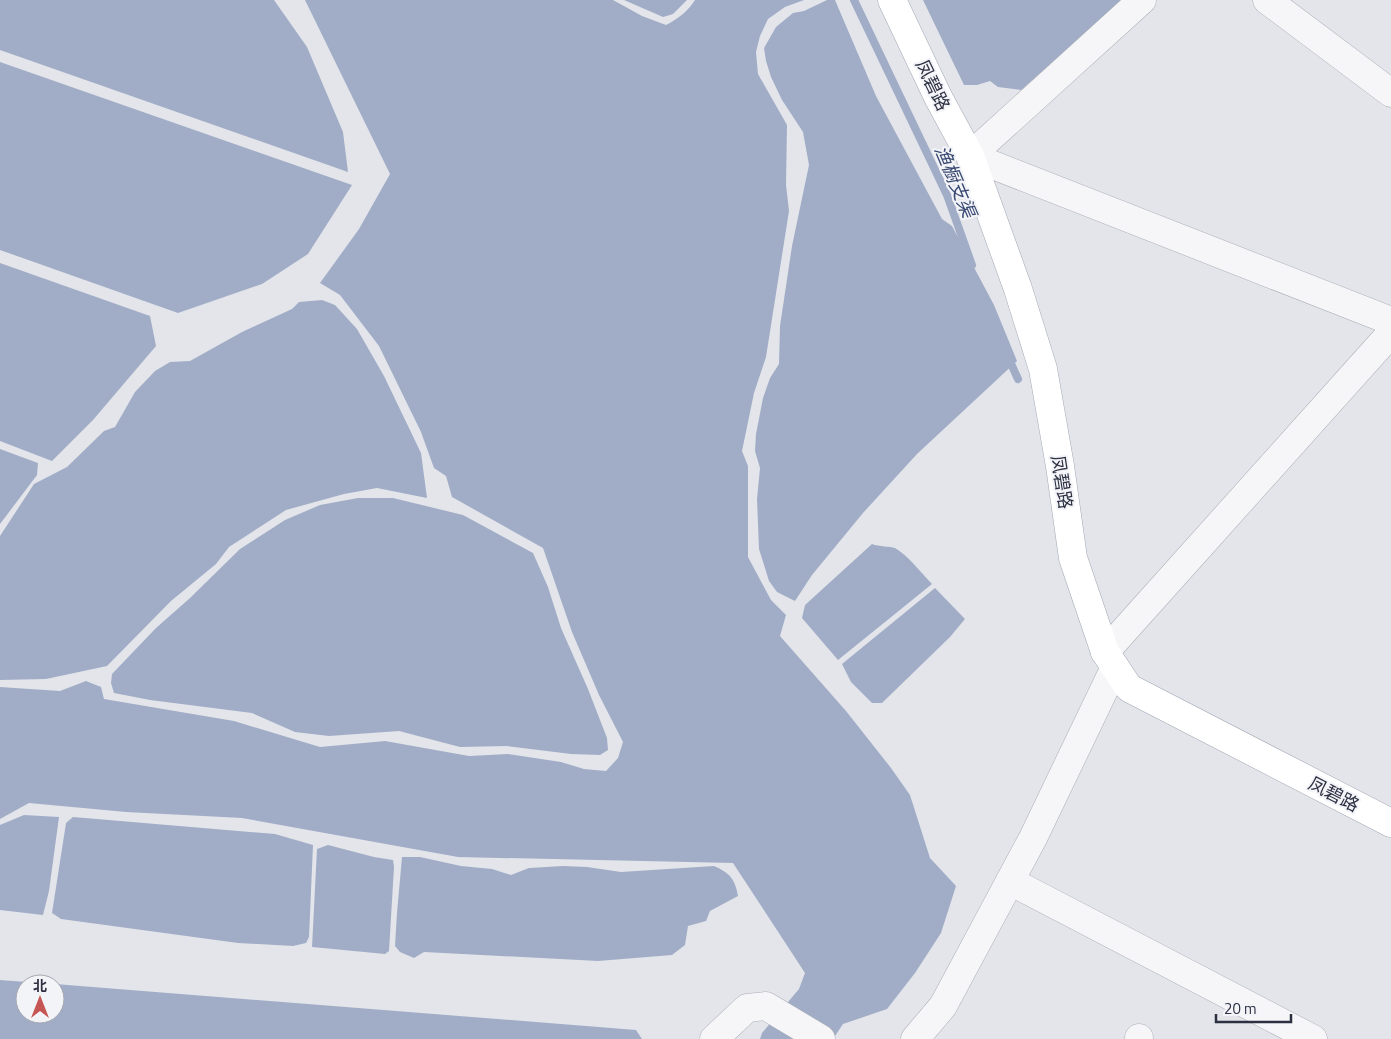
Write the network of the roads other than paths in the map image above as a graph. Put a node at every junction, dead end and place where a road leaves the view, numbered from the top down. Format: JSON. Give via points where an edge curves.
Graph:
{"nodes":[{"id":1,"x":892,"y":0,"type":"edge"},
{"id":2,"x":1142,"y":0,"type":"edge"},
{"id":3,"x":1267,"y":0,"type":"edge"},
{"id":4,"x":1391,"y":93,"type":"edge"},
{"id":5,"x":970,"y":156,"type":"junction"},
{"id":6,"x":1391,"y":321,"type":"edge"},
{"id":7,"x":1391,"y":333,"type":"edge"},
{"id":8,"x":1110,"y":659,"type":"junction"},
{"id":9,"x":1391,"y":823,"type":"edge"},
{"id":10,"x":1010,"y":881,"type":"junction"},
{"id":11,"x":714,"y":1039,"type":"edge"},
{"id":12,"x":821,"y":1039,"type":"edge"},
{"id":13,"x":915,"y":1039,"type":"edge"},
{"id":14,"x":1313,"y":1039,"type":"edge"}],
"edges":[{"from":1,"to":5,"type":"main road","name":"凤碧路","via":[[938,98]]},
{"from":2,"to":5,"type":"street"},
{"from":3,"to":4,"type":"street"},
{"from":5,"to":6,"type":"street"},
{"from":5,"to":8,"type":"main road","name":"凤碧路","via":[[1043,369],[1074,558]]},
{"from":7,"to":8,"type":"street"},
{"from":8,"to":9,"type":"main road","name":"凤碧路","via":[[1129,688]]},
{"from":8,"to":10,"type":"street","via":[[1050,802]]},
{"from":10,"to":13,"type":"street","via":[[943,1006]]},
{"from":10,"to":14,"type":"street"},
{"from":11,"to":12,"type":"street","via":[[747,1008],[766,1006]]}]}
